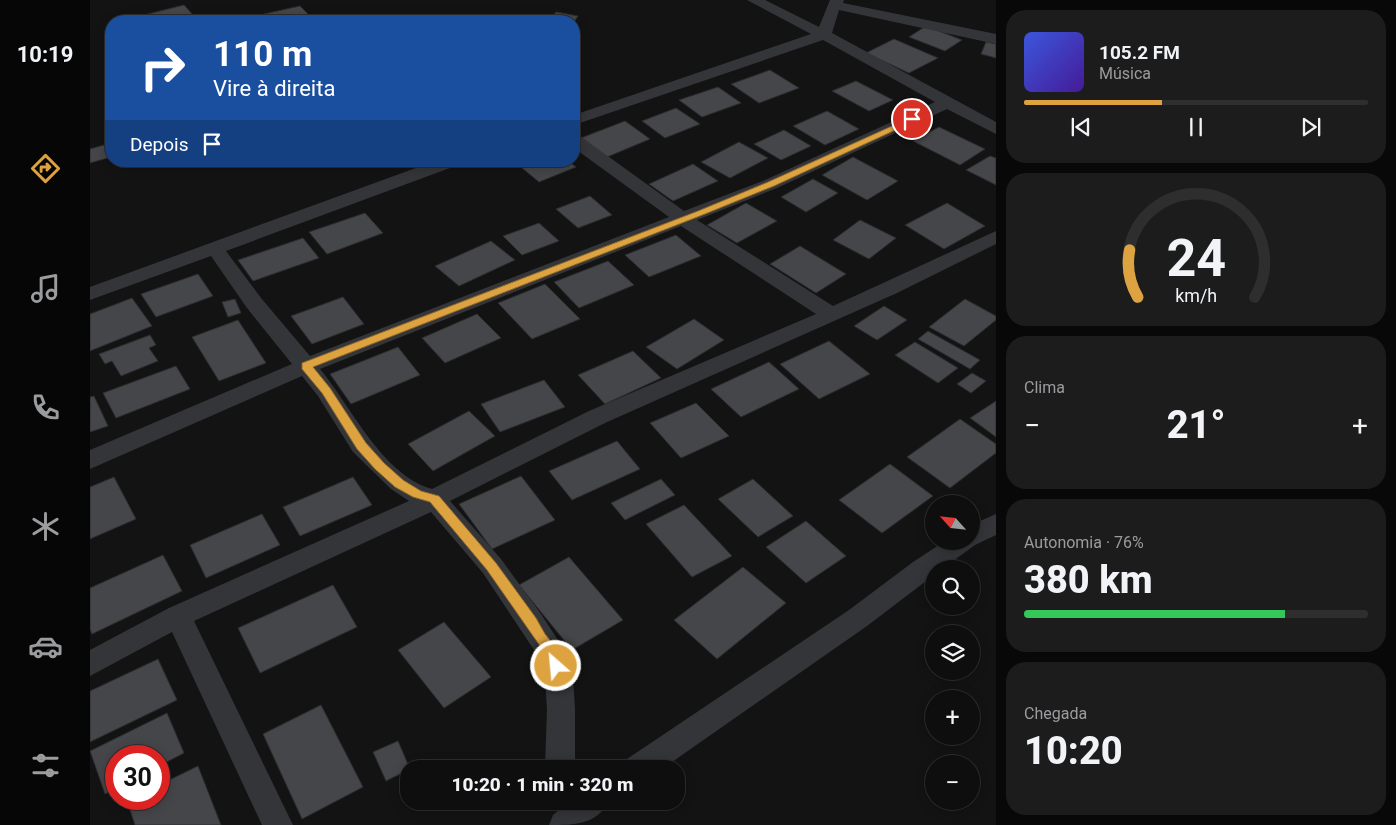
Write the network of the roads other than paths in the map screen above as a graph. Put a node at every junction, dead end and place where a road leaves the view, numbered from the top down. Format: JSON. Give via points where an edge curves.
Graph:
{"nodes":[{"id":1,"x":754,"y":0,"type":"edge"},
{"id":2,"x":835,"y":2,"type":"edge"},
{"id":3,"x":824,"y":35,"type":"junction"},
{"id":4,"x":996,"y":39,"type":"edge"},
{"id":5,"x":948,"y":103,"type":"junction"},
{"id":6,"x":580,"y":118,"type":"edge"},
{"id":7,"x":996,"y":129,"type":"edge"},
{"id":8,"x":580,"y":144,"type":"edge"},
{"id":9,"x":436,"y":167,"type":"edge"},
{"id":10,"x":684,"y":220,"type":"junction"},
{"id":11,"x":996,"y":237,"type":"edge"},
{"id":12,"x":215,"y":249,"type":"junction"},
{"id":13,"x":90,"y":294,"type":"edge"},
{"id":14,"x":831,"y":314,"type":"junction"},
{"id":15,"x":306,"y":366,"type":"junction"},
{"id":16,"x":90,"y":460,"type":"edge"},
{"id":17,"x":434,"y":499,"type":"junction"},
{"id":18,"x":996,"y":524,"type":"edge"},
{"id":19,"x":980,"y":532,"type":"edge"},
{"id":20,"x":951,"y":550,"type":"edge"},
{"id":21,"x":178,"y":616,"type":"junction"},
{"id":22,"x":90,"y":664,"type":"edge"},
{"id":23,"x":560,"y":760,"type":"edge"},
{"id":24,"x":650,"y":760,"type":"edge"},
{"id":25,"x":563,"y":810,"type":"edge"},
{"id":26,"x":583,"y":810,"type":"edge"},
{"id":27,"x":278,"y":825,"type":"edge"},
{"id":28,"x":564,"y":825,"type":"edge"}],
"edges":[{"from":1,"to":3,"type":"street"},
{"from":2,"to":3,"type":"street"},
{"from":2,"to":4,"type":"street"},
{"from":3,"to":5,"type":"street"},
{"from":3,"to":6,"type":"street"},
{"from":5,"to":7,"type":"street"},
{"from":5,"to":10,"type":"street"},
{"from":8,"to":10,"type":"street"},
{"from":9,"to":12,"type":"street"},
{"from":10,"to":14,"type":"street"},
{"from":10,"to":15,"type":"street"},
{"from":11,"to":14,"type":"street"},
{"from":12,"to":13,"type":"street"},
{"from":12,"to":15,"type":"street"},
{"from":14,"to":17,"type":"street","via":[[597,417]]},
{"from":15,"to":16,"type":"street"},
{"from":15,"to":17,"type":"street","via":[[326,390],[361,446],[380,466],[405,487]]},
{"from":17,"to":21,"type":"street"},
{"from":17,"to":23,"type":"street","via":[[492,566],[553,654],[559,678]]},
{"from":18,"to":19,"type":"street"},
{"from":20,"to":24,"type":"street","via":[[843,629]]},
{"from":21,"to":22,"type":"street"},
{"from":21,"to":27,"type":"street"},
{"from":25,"to":28,"type":"street"},
{"from":26,"to":28,"type":"street"}]}
